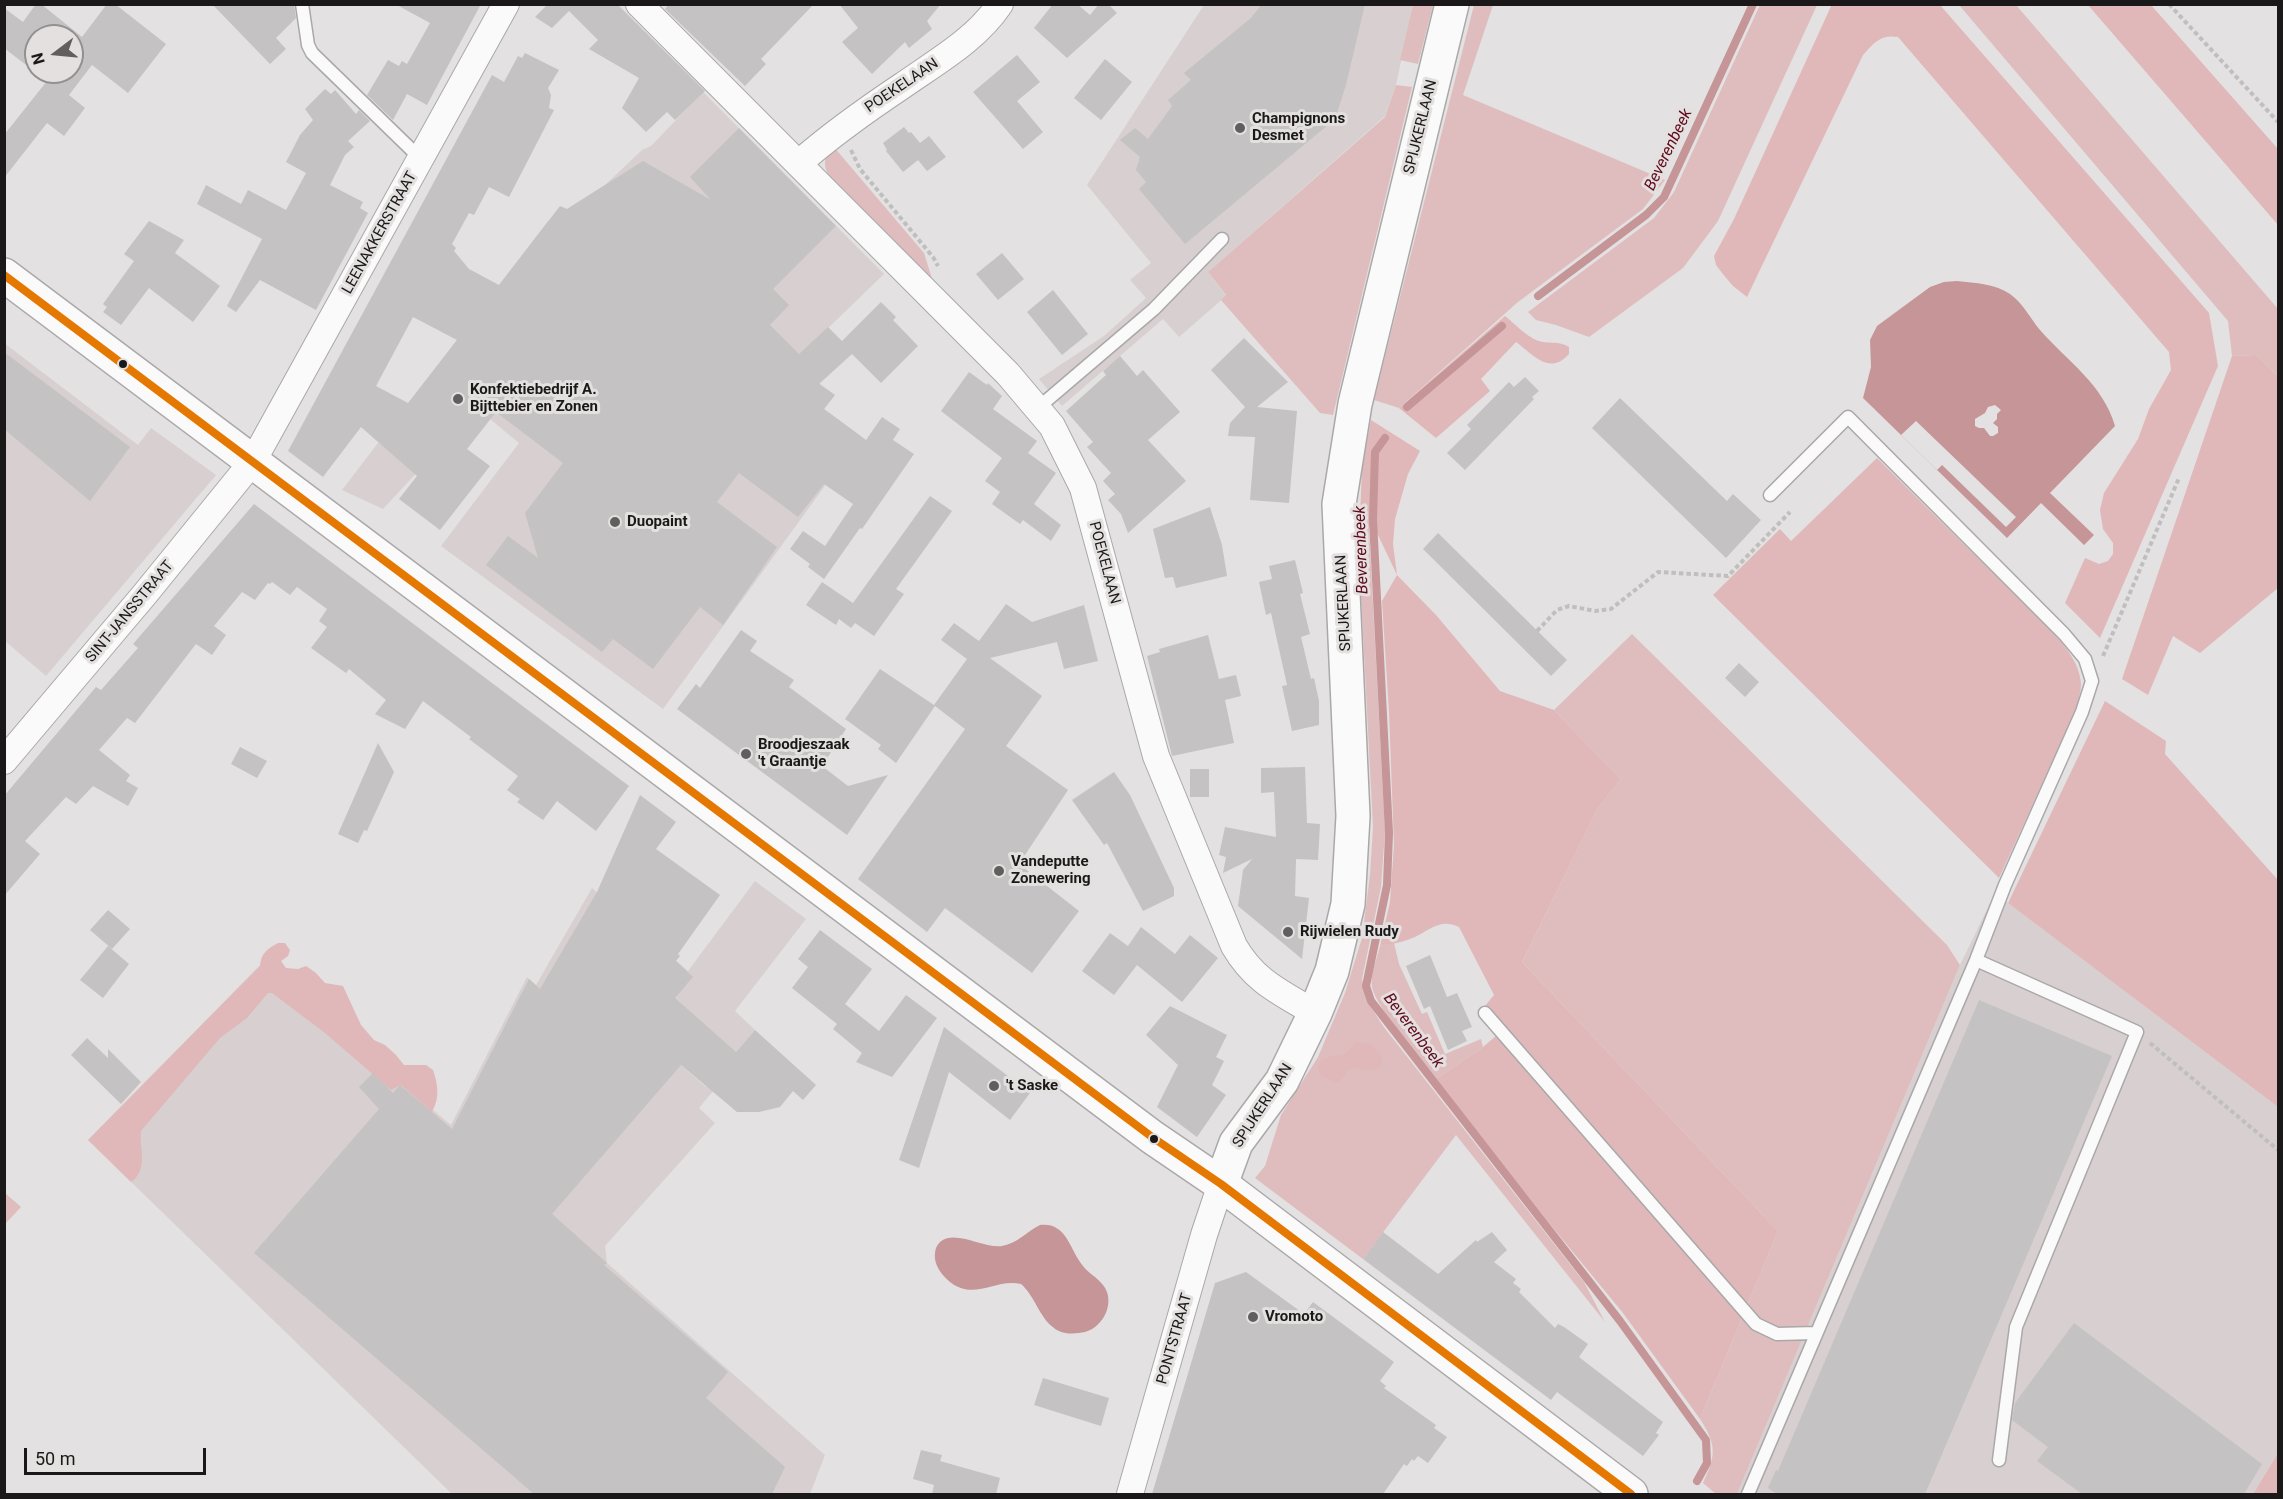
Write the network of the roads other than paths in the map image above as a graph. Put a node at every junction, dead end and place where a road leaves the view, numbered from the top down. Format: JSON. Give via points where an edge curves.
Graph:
{"nodes":[{"id":1,"x":302,"y":4,"type":"edge"},
{"id":2,"x":507,"y":4,"type":"edge"},
{"id":3,"x":639,"y":4,"type":"edge"},
{"id":4,"x":1000,"y":4,"type":"edge"},
{"id":5,"x":1452,"y":4,"type":"edge"},
{"id":6,"x":421,"y":159,"type":"junction"},
{"id":7,"x":799,"y":163,"type":"junction"},
{"id":8,"x":1222,"y":239,"type":"dead end"},
{"id":9,"x":4,"y":275,"type":"edge"},
{"id":10,"x":1039,"y":408,"type":"junction"},
{"id":11,"x":253,"y":461,"type":"junction"},
{"id":12,"x":1770,"y":495,"type":"dead end"},
{"id":13,"x":4,"y":761,"type":"edge"},
{"id":14,"x":1976,"y":960,"type":"junction"},
{"id":15,"x":1315,"y":1013,"type":"junction"},
{"id":16,"x":1485,"y":1013,"type":"dead end"},
{"id":17,"x":1221,"y":1184,"type":"junction"},
{"id":18,"x":1816,"y":1333,"type":"junction"},
{"id":19,"x":2000,"y":1460,"type":"dead end"},
{"id":20,"x":1130,"y":1494,"type":"edge"},
{"id":21,"x":1630,"y":1494,"type":"edge"},
{"id":22,"x":1748,"y":1494,"type":"edge"}],
"edges":[{"from":1,"to":6,"type":"lane","via":[[312,53]]},
{"from":2,"to":6,"type":"street","name":"LEENAKKERSTRAAT"},
{"from":3,"to":7,"type":"street","name":"POEKELAAN"},
{"from":4,"to":7,"type":"street","name":"POEKELAAN","via":[[971,37],[840,129]]},
{"from":5,"to":15,"type":"main road","name":"SPIJKERLAAN","via":[[1355,404],[1339,504],[1353,816],[1348,904],[1332,971]]},
{"from":6,"to":11,"type":"street","name":"LEENAKKERSTRAAT"},
{"from":7,"to":10,"type":"street","name":"POEKELAAN"},
{"from":8,"to":10,"type":"lane","via":[[1154,309]]},
{"from":9,"to":11,"type":"main road"},
{"from":10,"to":15,"type":"street","name":"POEKELAAN","via":[[1064,445],[1083,488],[1156,756],[1233,946],[1261,980]]},
{"from":11,"to":13,"type":"street","name":"SINT-JANSSTRAAT"},
{"from":11,"to":17,"type":"main road","via":[[1152,1137]]},
{"from":12,"to":14,"type":"lane","via":[[1848,417],[2085,659],[2092,681],[2082,712]]},
{"from":14,"to":18,"type":"lane"},
{"from":14,"to":19,"type":"lane","via":[[2138,1032],[2016,1327]]},
{"from":15,"to":17,"type":"main road","name":"SPIJKERLAAN","via":[[1282,1081],[1236,1143]]},
{"from":16,"to":18,"type":"lane","via":[[1756,1324],[1777,1334]]},
{"from":17,"to":20,"type":"street","name":"PONTSTRAAT"},
{"from":17,"to":21,"type":"main road"},
{"from":18,"to":22,"type":"lane"}]}
